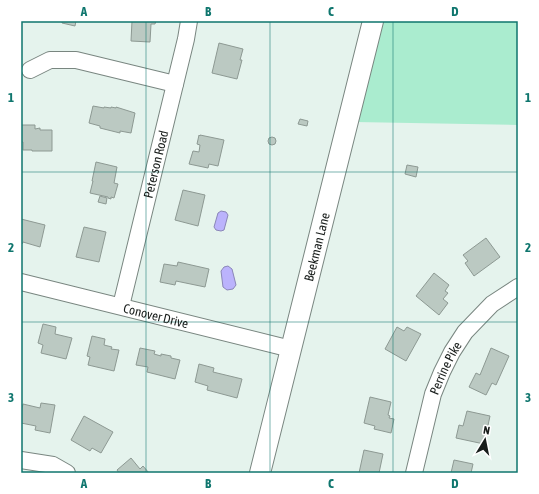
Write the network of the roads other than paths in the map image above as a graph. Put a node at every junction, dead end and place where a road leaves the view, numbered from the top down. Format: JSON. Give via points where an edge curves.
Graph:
{"nodes":[{"id":1,"x":189,"y":21,"type":"edge"},
{"id":2,"x":373,"y":21,"type":"edge"},
{"id":3,"x":30,"y":70,"type":"dead end"},
{"id":4,"x":175,"y":84,"type":"junction"},
{"id":5,"x":21,"y":282,"type":"edge"},
{"id":6,"x":518,"y":287,"type":"edge"},
{"id":7,"x":121,"y":306,"type":"junction"},
{"id":8,"x":291,"y":349,"type":"junction"},
{"id":9,"x":21,"y":460,"type":"edge"},
{"id":10,"x":67,"y":473,"type":"edge"},
{"id":11,"x":260,"y":473,"type":"edge"},
{"id":12,"x":414,"y":473,"type":"edge"}],
"edges":[{"from":1,"to":4,"type":"street","name":"Peterson Road"},
{"from":2,"to":8,"type":"street","name":"Beekman Lane"},
{"from":3,"to":4,"type":"street","via":[[50,60],[76,60]]},
{"from":4,"to":7,"type":"street","name":"Peterson Road"},
{"from":5,"to":7,"type":"street","name":"Conover Drive"},
{"from":6,"to":12,"type":"street","name":"Perrine Pike","via":[[492,304],[465,332],[452,352],[433,394]]},
{"from":7,"to":8,"type":"street","name":"Conover Drive"},
{"from":8,"to":11,"type":"street","name":"Beekman Lane"},
{"from":9,"to":10,"type":"street","via":[[52,465]]}]}
